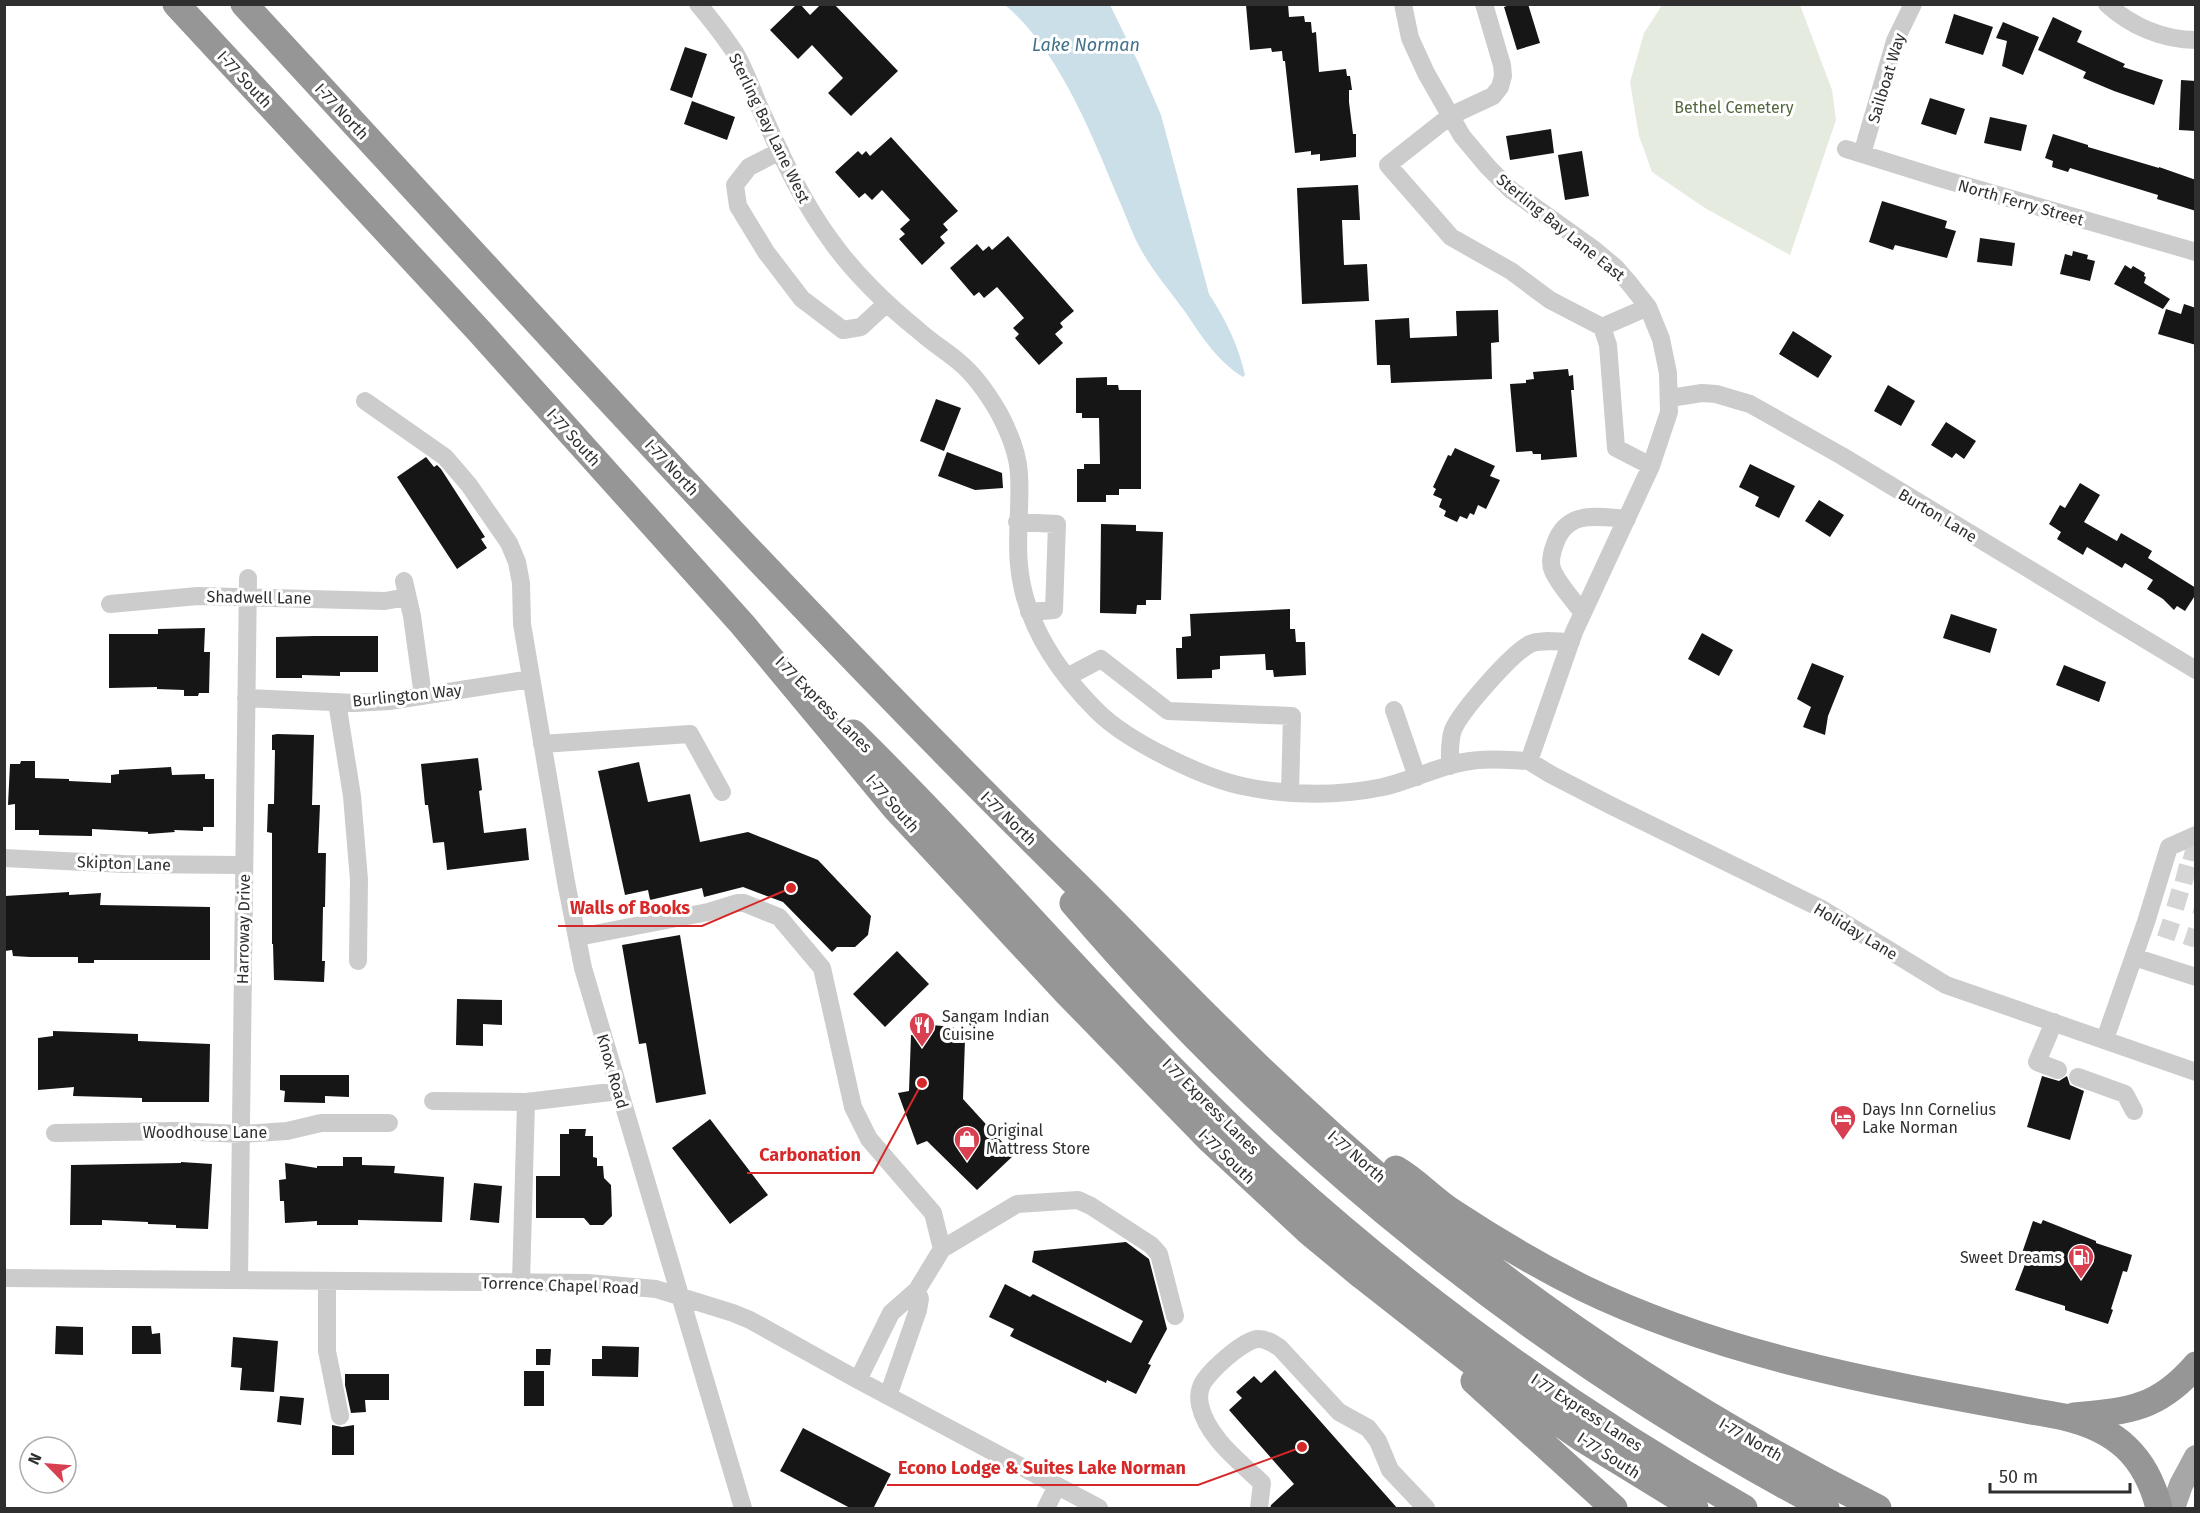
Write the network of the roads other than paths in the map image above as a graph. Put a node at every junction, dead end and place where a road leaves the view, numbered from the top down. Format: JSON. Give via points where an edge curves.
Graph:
{"nodes":[{"id":1,"x":176,"y":4,"type":"edge"},
{"id":2,"x":244,"y":4,"type":"edge"},
{"id":3,"x":698,"y":4,"type":"edge"},
{"id":4,"x":1403,"y":4,"type":"edge"},
{"id":5,"x":1484,"y":4,"type":"edge"},
{"id":6,"x":1913,"y":4,"type":"edge"},
{"id":7,"x":2107,"y":4,"type":"edge"},
{"id":8,"x":2196,"y":40,"type":"edge"},
{"id":9,"x":1450,"y":116,"type":"junction"},
{"id":10,"x":780,"y":151,"type":"junction"},
{"id":11,"x":1854,"y":152,"type":"joint"},
{"id":12,"x":2196,"y":252,"type":"edge"},
{"id":13,"x":887,"y":303,"type":"junction"},
{"id":14,"x":1648,"y":307,"type":"junction"},
{"id":15,"x":1602,"y":327,"type":"junction"},
{"id":16,"x":1670,"y":398,"type":"junction"},
{"id":17,"x":364,"y":402,"type":"dead end"},
{"id":18,"x":1651,"y":466,"type":"junction"},
{"id":19,"x":1627,"y":519,"type":"junction"},
{"id":20,"x":1017,"y":522,"type":"junction"},
{"id":21,"x":248,"y":587,"type":"junction"},
{"id":22,"x":110,"y":604,"type":"dead end"},
{"id":23,"x":1029,"y":612,"type":"junction"},
{"id":24,"x":1583,"y":613,"type":"junction"},
{"id":25,"x":743,"y":625,"type":"junction"},
{"id":26,"x":1571,"y":642,"type":"junction"},
{"id":27,"x":2196,"y":670,"type":"edge"},
{"id":28,"x":1068,"y":677,"type":"junction"},
{"id":29,"x":531,"y":679,"type":"junction"},
{"id":30,"x":423,"y":696,"type":"junction"},
{"id":31,"x":246,"y":698,"type":"junction"},
{"id":32,"x":337,"y":702,"type":"junction"},
{"id":33,"x":1394,"y":710,"type":"dead end"},
{"id":34,"x":542,"y":744,"type":"junction"},
{"id":35,"x":1529,"y":761,"type":"junction"},
{"id":36,"x":1450,"y":766,"type":"junction"},
{"id":37,"x":957,"y":767,"type":"junction"},
{"id":38,"x":1417,"y":777,"type":"junction"},
{"id":39,"x":722,"y":792,"type":"dead end"},
{"id":40,"x":1290,"y":792,"type":"junction"},
{"id":41,"x":2196,"y":835,"type":"edge"},
{"id":42,"x":4,"y":858,"type":"edge"},
{"id":43,"x":243,"y":865,"type":"junction"},
{"id":44,"x":578,"y":938,"type":"junction"},
{"id":45,"x":2134,"y":957,"type":"junction"},
{"id":46,"x":358,"y":961,"type":"dead end"},
{"id":47,"x":2196,"y":976,"type":"edge"},
{"id":48,"x":2054,"y":1022,"type":"junction"},
{"id":49,"x":2105,"y":1039,"type":"junction"},
{"id":50,"x":2058,"y":1070,"type":"dead end"},
{"id":51,"x":2196,"y":1072,"type":"edge"},
{"id":52,"x":2078,"y":1077,"type":"dead end"},
{"id":53,"x":619,"y":1091,"type":"junction"},
{"id":54,"x":433,"y":1101,"type":"dead end"},
{"id":55,"x":526,"y":1102,"type":"junction"},
{"id":56,"x":2134,"y":1111,"type":"dead end"},
{"id":57,"x":389,"y":1123,"type":"dead end"},
{"id":58,"x":1330,"y":1132,"type":"junction"},
{"id":59,"x":55,"y":1133,"type":"dead end"},
{"id":60,"x":242,"y":1134,"type":"junction"},
{"id":61,"x":942,"y":1249,"type":"junction"},
{"id":62,"x":1362,"y":1276,"type":"junction"},
{"id":63,"x":4,"y":1278,"type":"edge"},
{"id":64,"x":239,"y":1280,"type":"junction"},
{"id":65,"x":327,"y":1281,"type":"junction"},
{"id":66,"x":521,"y":1282,"type":"junction"},
{"id":67,"x":917,"y":1290,"type":"junction"},
{"id":68,"x":680,"y":1295,"type":"junction"},
{"id":69,"x":1175,"y":1316,"type":"dead end"},
{"id":70,"x":2196,"y":1365,"type":"edge"},
{"id":71,"x":858,"y":1380,"type":"junction"},
{"id":72,"x":888,"y":1396,"type":"junction"},
{"id":73,"x":340,"y":1416,"type":"dead end"},
{"id":74,"x":2064,"y":1417,"type":"junction"},
{"id":75,"x":2196,"y":1457,"type":"edge"},
{"id":76,"x":1057,"y":1486,"type":"junction"},
{"id":77,"x":743,"y":1509,"type":"edge"},
{"id":78,"x":1046,"y":1509,"type":"edge"},
{"id":79,"x":1099,"y":1509,"type":"edge"},
{"id":80,"x":1259,"y":1509,"type":"edge"},
{"id":81,"x":1426,"y":1509,"type":"edge"},
{"id":82,"x":1614,"y":1509,"type":"edge"},
{"id":83,"x":1695,"y":1509,"type":"edge"},
{"id":84,"x":1744,"y":1509,"type":"edge"},
{"id":85,"x":1826,"y":1509,"type":"edge"},
{"id":86,"x":1878,"y":1509,"type":"edge"},
{"id":87,"x":2159,"y":1509,"type":"edge"},
{"id":88,"x":2174,"y":1509,"type":"edge"}],
"edges":[{"from":1,"to":25,"type":"highway","name":"I-77 South","via":[[480,332]]},
{"from":2,"to":37,"type":"highway","name":"I-77 North"},
{"from":3,"to":10,"type":"street","name":"Sterling Bay Lane West","via":[[736,54]]},
{"from":4,"to":9,"type":"street","name":"Sterling Bay Lane East","via":[[1410,38]]},
{"from":5,"to":9,"type":"street","via":[[1502,64],[1500,87],[1494,96]]},
{"from":6,"to":11,"type":"street","name":"Sailboat Way"},
{"from":7,"to":8,"type":"street","via":[[2149,30],[2167,37]]},
{"from":9,"to":14,"type":"street","name":"Sterling Bay Lane East","via":[[1462,136],[1511,190],[1615,267]]},
{"from":9,"to":15,"type":"street","via":[[1388,165],[1451,237],[1511,271],[1550,300]]},
{"from":10,"to":13,"type":"street","name":"Sterling Bay Lane West","via":[[793,180],[833,244]]},
{"from":10,"to":13,"type":"street","via":[[749,167],[735,185],[738,206],[766,252],[802,300],[843,330],[861,327]]},
{"from":11,"to":12,"type":"street","name":"North Ferry Street"},
{"from":13,"to":20,"type":"street","name":"Sterling Bay Lane West","via":[[962,364],[986,390],[1007,428],[1020,472]]},
{"from":14,"to":15,"type":"street"},
{"from":14,"to":16,"type":"street","name":"Sterling Bay Lane East","via":[[1661,339]]},
{"from":15,"to":18,"type":"street","via":[[1608,345],[1616,448]]},
{"from":16,"to":18,"type":"street","name":"Sterling Bay Lane East"},
{"from":16,"to":27,"type":"street","name":"Burton Lane","via":[[1716,394],[1750,404]]},
{"from":17,"to":29,"type":"street","name":"Knox Road","via":[[445,457],[509,543],[518,562]]},
{"from":18,"to":19,"type":"street","name":"Sterling Bay Lane East"},
{"from":19,"to":24,"type":"street","name":"Sterling Bay Lane East"},
{"from":19,"to":24,"type":"street","via":[[1582,516],[1569,523],[1557,537],[1551,555],[1552,570]]},
{"from":20,"to":23,"type":"street","name":"Sterling Bay Lane West","via":[[1019,568]]},
{"from":20,"to":23,"type":"street","via":[[1057,524],[1054,610]]},
{"from":21,"to":22,"type":"street","name":"Shadwell Lane"},
{"from":21,"to":30,"type":"street","name":"Shadwell Lane","via":[[385,601],[406,589]]},
{"from":21,"to":31,"type":"street","name":"Harroway Drive"},
{"from":23,"to":28,"type":"street","name":"Sterling Bay Lane West","via":[[1046,647]]},
{"from":24,"to":26,"type":"street","name":"Sterling Bay Lane East"},
{"from":25,"to":62,"type":"highway","name":"I-77 South","via":[[896,809],[1066,992],[1217,1146]]},
{"from":25,"to":84,"type":"highway","name":"I 77 Express Lanes","via":[[914,793],[1178,1074],[1317,1206],[1430,1300],[1538,1380]]},
{"from":26,"to":35,"type":"street","name":"Sterling Bay Lane East"},
{"from":26,"to":36,"type":"street","via":[[1530,644],[1508,662],[1455,726]]},
{"from":28,"to":40,"type":"street","name":"Sterling Bay Lane West","via":[[1100,714],[1164,755],[1205,775],[1247,787]]},
{"from":28,"to":40,"type":"street","via":[[1101,659],[1168,711],[1292,716]]},
{"from":29,"to":30,"type":"street","name":"Burlington Way"},
{"from":29,"to":34,"type":"street","name":"Knox Road"},
{"from":30,"to":32,"type":"street","name":"Burlington Way"},
{"from":31,"to":32,"type":"street","name":"Burlington Way"},
{"from":31,"to":43,"type":"street","name":"Harroway Drive"},
{"from":32,"to":46,"type":"street","via":[[352,796],[359,880]]},
{"from":33,"to":38,"type":"street"},
{"from":34,"to":39,"type":"street","via":[[690,734]]},
{"from":34,"to":44,"type":"street","name":"Knox Road"},
{"from":35,"to":36,"type":"street","name":"Sterling Bay Lane West","via":[[1487,759]]},
{"from":35,"to":48,"type":"street","name":"Holiday Lane","via":[[1820,908],[1946,985]]},
{"from":36,"to":38,"type":"street","name":"Sterling Bay Lane West"},
{"from":37,"to":58,"type":"highway","name":"I-77 North","via":[[1221,1031]]},
{"from":37,"to":85,"type":"highway","via":[[1119,957],[1253,1093],[1359,1191],[1454,1269],[1561,1348],[1691,1432]]},
{"from":38,"to":40,"type":"street","name":"Sterling Bay Lane West","via":[[1339,793]]},
{"from":41,"to":45,"type":"street","via":[[2177,849],[2153,925]]},
{"from":42,"to":43,"type":"street","name":"Skipton Lane"},
{"from":43,"to":60,"type":"street","name":"Harroway Drive"},
{"from":44,"to":53,"type":"street","name":"Knox Road"},
{"from":44,"to":61,"type":"street","via":[[737,903],[779,917],[822,968],[852,1107],[869,1139],[933,1213]]},
{"from":45,"to":47,"type":"street"},
{"from":45,"to":49,"type":"street"},
{"from":48,"to":49,"type":"street","name":"Holiday Lane"},
{"from":48,"to":50,"type":"street","via":[[2037,1062]]},
{"from":49,"to":51,"type":"street","name":"Holiday Lane"},
{"from":52,"to":56,"type":"street","via":[[2125,1094]]},
{"from":53,"to":55,"type":"street"},
{"from":53,"to":68,"type":"street","name":"Knox Road"},
{"from":54,"to":55,"type":"street"},
{"from":55,"to":66,"type":"street"},
{"from":57,"to":60,"type":"street","name":"Woodhouse Lane","via":[[321,1123],[287,1131]]},
{"from":58,"to":74,"type":"highway","via":[[1399,1170],[1452,1212],[1547,1269],[1667,1323],[1833,1372]]},
{"from":58,"to":86,"type":"highway","name":"I-77 North","via":[[1417,1208],[1575,1328],[1685,1400]]},
{"from":59,"to":60,"type":"street","name":"Woodhouse Lane"},
{"from":60,"to":64,"type":"street","name":"Harroway Drive"},
{"from":61,"to":67,"type":"street"},
{"from":61,"to":69,"type":"street","via":[[1017,1204],[1078,1200],[1151,1245],[1159,1254]]},
{"from":62,"to":82,"type":"highway"},
{"from":62,"to":83,"type":"highway","name":"I-77 South","via":[[1525,1400]]},
{"from":63,"to":64,"type":"street","name":"Torrence Chapel Road"},
{"from":64,"to":65,"type":"street","name":"Torrence Chapel Road"},
{"from":65,"to":66,"type":"street","name":"Torrence Chapel Road"},
{"from":65,"to":73,"type":"street","via":[[327,1351]]},
{"from":66,"to":68,"type":"street","name":"Torrence Chapel Road","via":[[644,1287]]},
{"from":67,"to":71,"type":"street","via":[[891,1313]]},
{"from":67,"to":72,"type":"street","via":[[918,1310]]},
{"from":68,"to":71,"type":"street","name":"Torrence Chapel Road","via":[[750,1320]]},
{"from":68,"to":77,"type":"street","name":"Knox Road"},
{"from":70,"to":74,"type":"highway","via":[[2162,1397],[2146,1404],[2115,1412]]},
{"from":71,"to":72,"type":"street","name":"Torrence Chapel Road"},
{"from":72,"to":76,"type":"street","name":"Torrence Chapel Road"},
{"from":74,"to":87,"type":"highway","via":[[2084,1421],[2124,1444],[2149,1479]]},
{"from":75,"to":88,"type":"main road"},
{"from":76,"to":78,"type":"street"},
{"from":76,"to":79,"type":"street","name":"Torrence Chapel Road"},
{"from":80,"to":81,"type":"street","via":[[1262,1483],[1223,1445],[1206,1421],[1200,1403],[1200,1389],[1206,1378],[1245,1342],[1258,1338],[1280,1348],[1339,1413],[1368,1428],[1390,1470]]}]}
